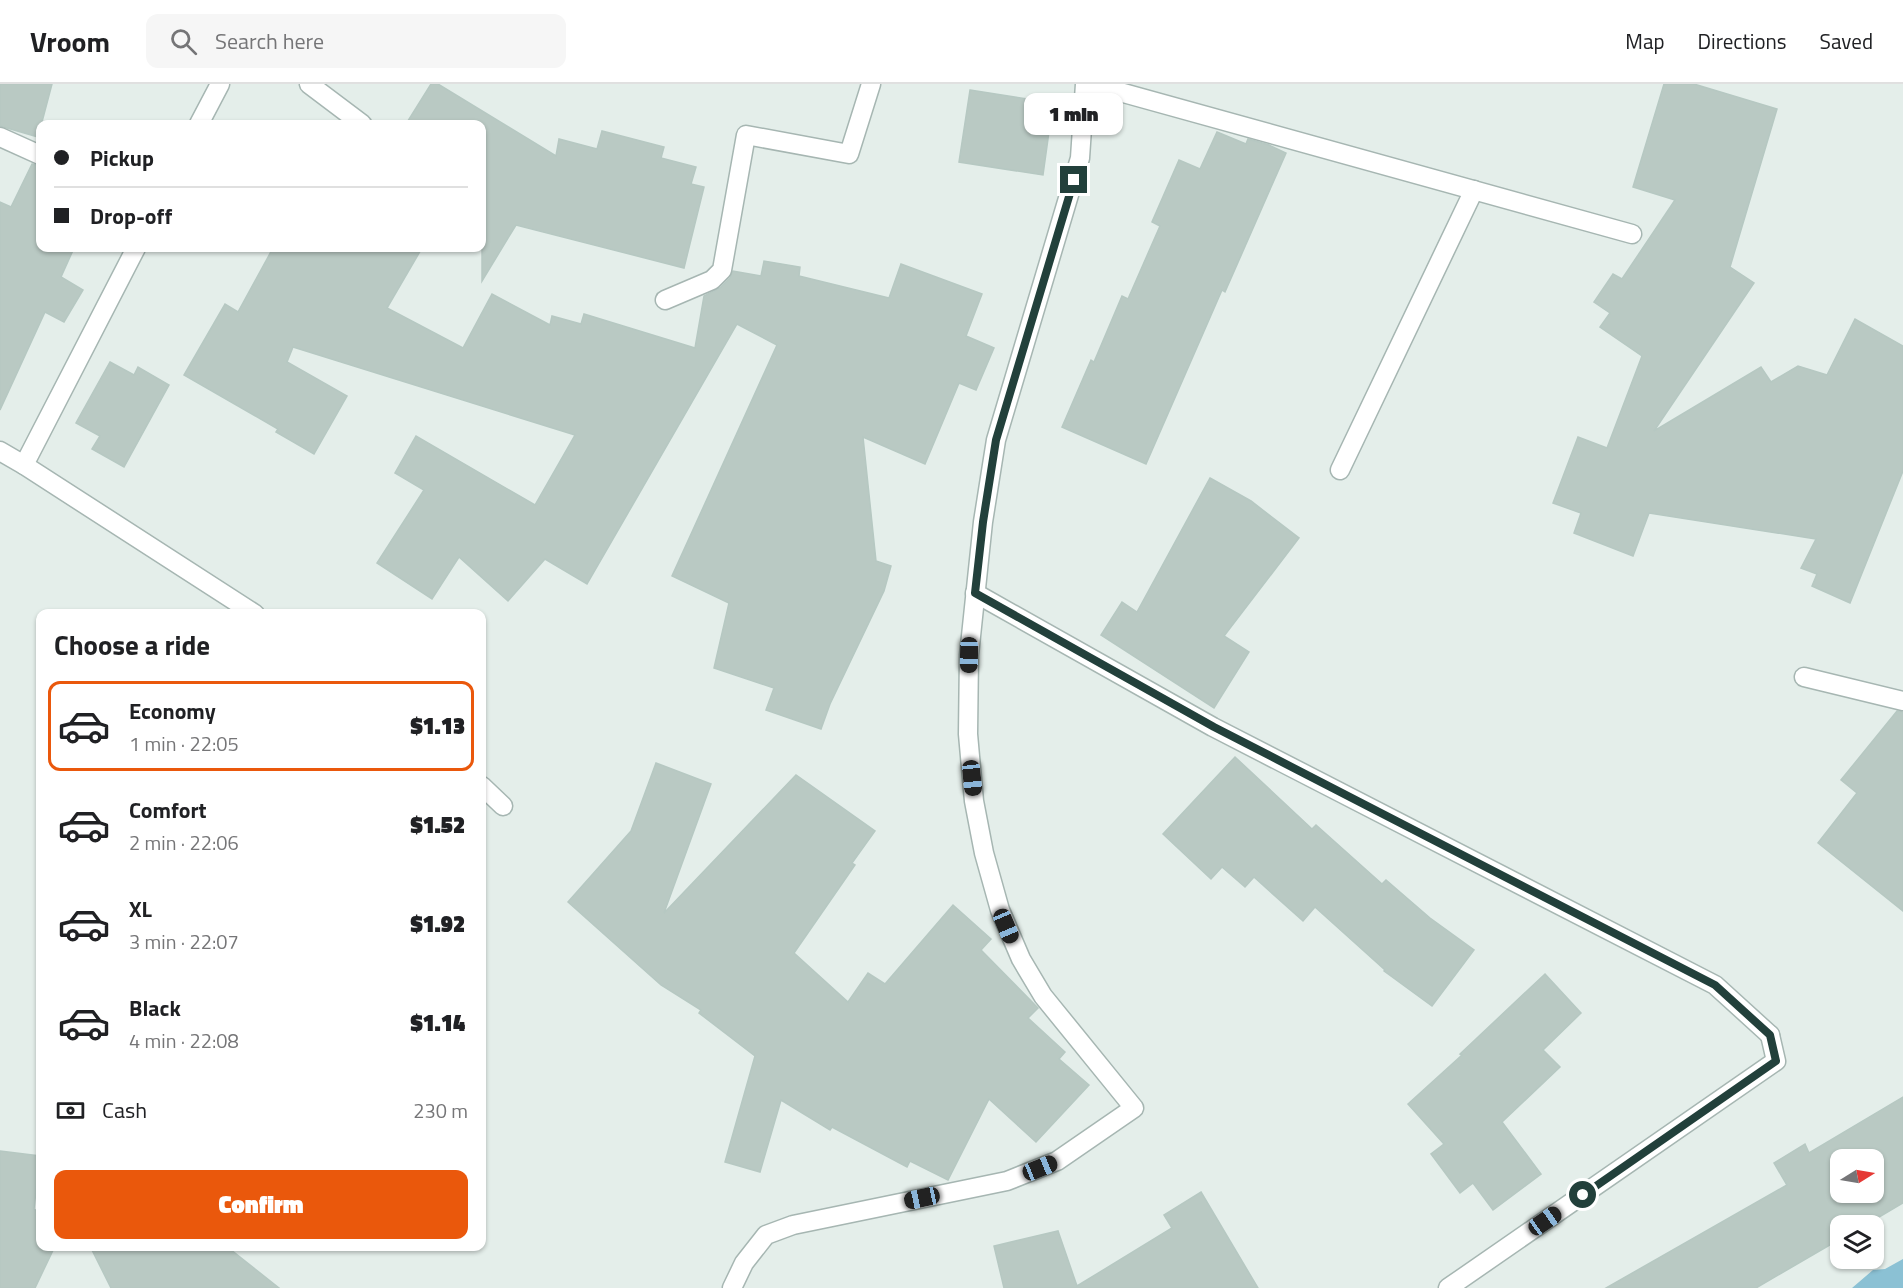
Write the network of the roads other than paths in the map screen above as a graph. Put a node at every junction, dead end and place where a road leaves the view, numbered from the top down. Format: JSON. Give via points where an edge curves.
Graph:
{"nodes":[{"id":1,"x":220,"y":84,"type":"edge"},
{"id":2,"x":309,"y":84,"type":"edge"},
{"id":3,"x":871,"y":84,"type":"edge"},
{"id":4,"x":1085,"y":84,"type":"edge"},
{"id":5,"x":1091,"y":84,"type":"edge"},
{"id":6,"x":201,"y":120,"type":"edge"},
{"id":7,"x":357,"y":120,"type":"edge"},
{"id":8,"x":0,"y":137,"type":"edge"},
{"id":9,"x":36,"y":153,"type":"edge"},
{"id":10,"x":1474,"y":190,"type":"junction"},
{"id":11,"x":1632,"y":234,"type":"dead end"},
{"id":12,"x":134,"y":252,"type":"edge"},
{"id":13,"x":665,"y":300,"type":"dead end"},
{"id":14,"x":0,"y":451,"type":"edge"},
{"id":15,"x":24,"y":465,"type":"junction"},
{"id":16,"x":1340,"y":470,"type":"dead end"},
{"id":17,"x":975,"y":593,"type":"junction"},
{"id":18,"x":247,"y":609,"type":"edge"},
{"id":19,"x":1804,"y":676,"type":"dead end"},
{"id":20,"x":1903,"y":701,"type":"edge"},
{"id":21,"x":486,"y":790,"type":"edge"},
{"id":22,"x":503,"y":806,"type":"dead end"},
{"id":23,"x":732,"y":1288,"type":"edge"},
{"id":24,"x":1448,"y":1288,"type":"edge"}],
"edges":[{"from":1,"to":6,"type":"street"},
{"from":2,"to":7,"type":"street"},
{"from":3,"to":13,"type":"street","via":[[849,154],[746,135],[722,270],[712,280]]},
{"from":4,"to":17,"type":"street","via":[[1080,158],[996,440]]},
{"from":5,"to":10,"type":"street"},
{"from":8,"to":9,"type":"street"},
{"from":10,"to":11,"type":"street"},
{"from":10,"to":16,"type":"street"},
{"from":12,"to":15,"type":"street"},
{"from":14,"to":15,"type":"street"},
{"from":15,"to":18,"type":"street"},
{"from":17,"to":23,"type":"street","via":[[968,734],[974,801],[1000,910],[1021,959],[1043,996],[1134,1108],[1057,1161],[1007,1181],[793,1225],[766,1235],[744,1263]]},
{"from":17,"to":24,"type":"street","via":[[1214,727],[1715,985],[1770,1035],[1776,1061]]},
{"from":19,"to":20,"type":"street"},
{"from":21,"to":22,"type":"street"}]}
